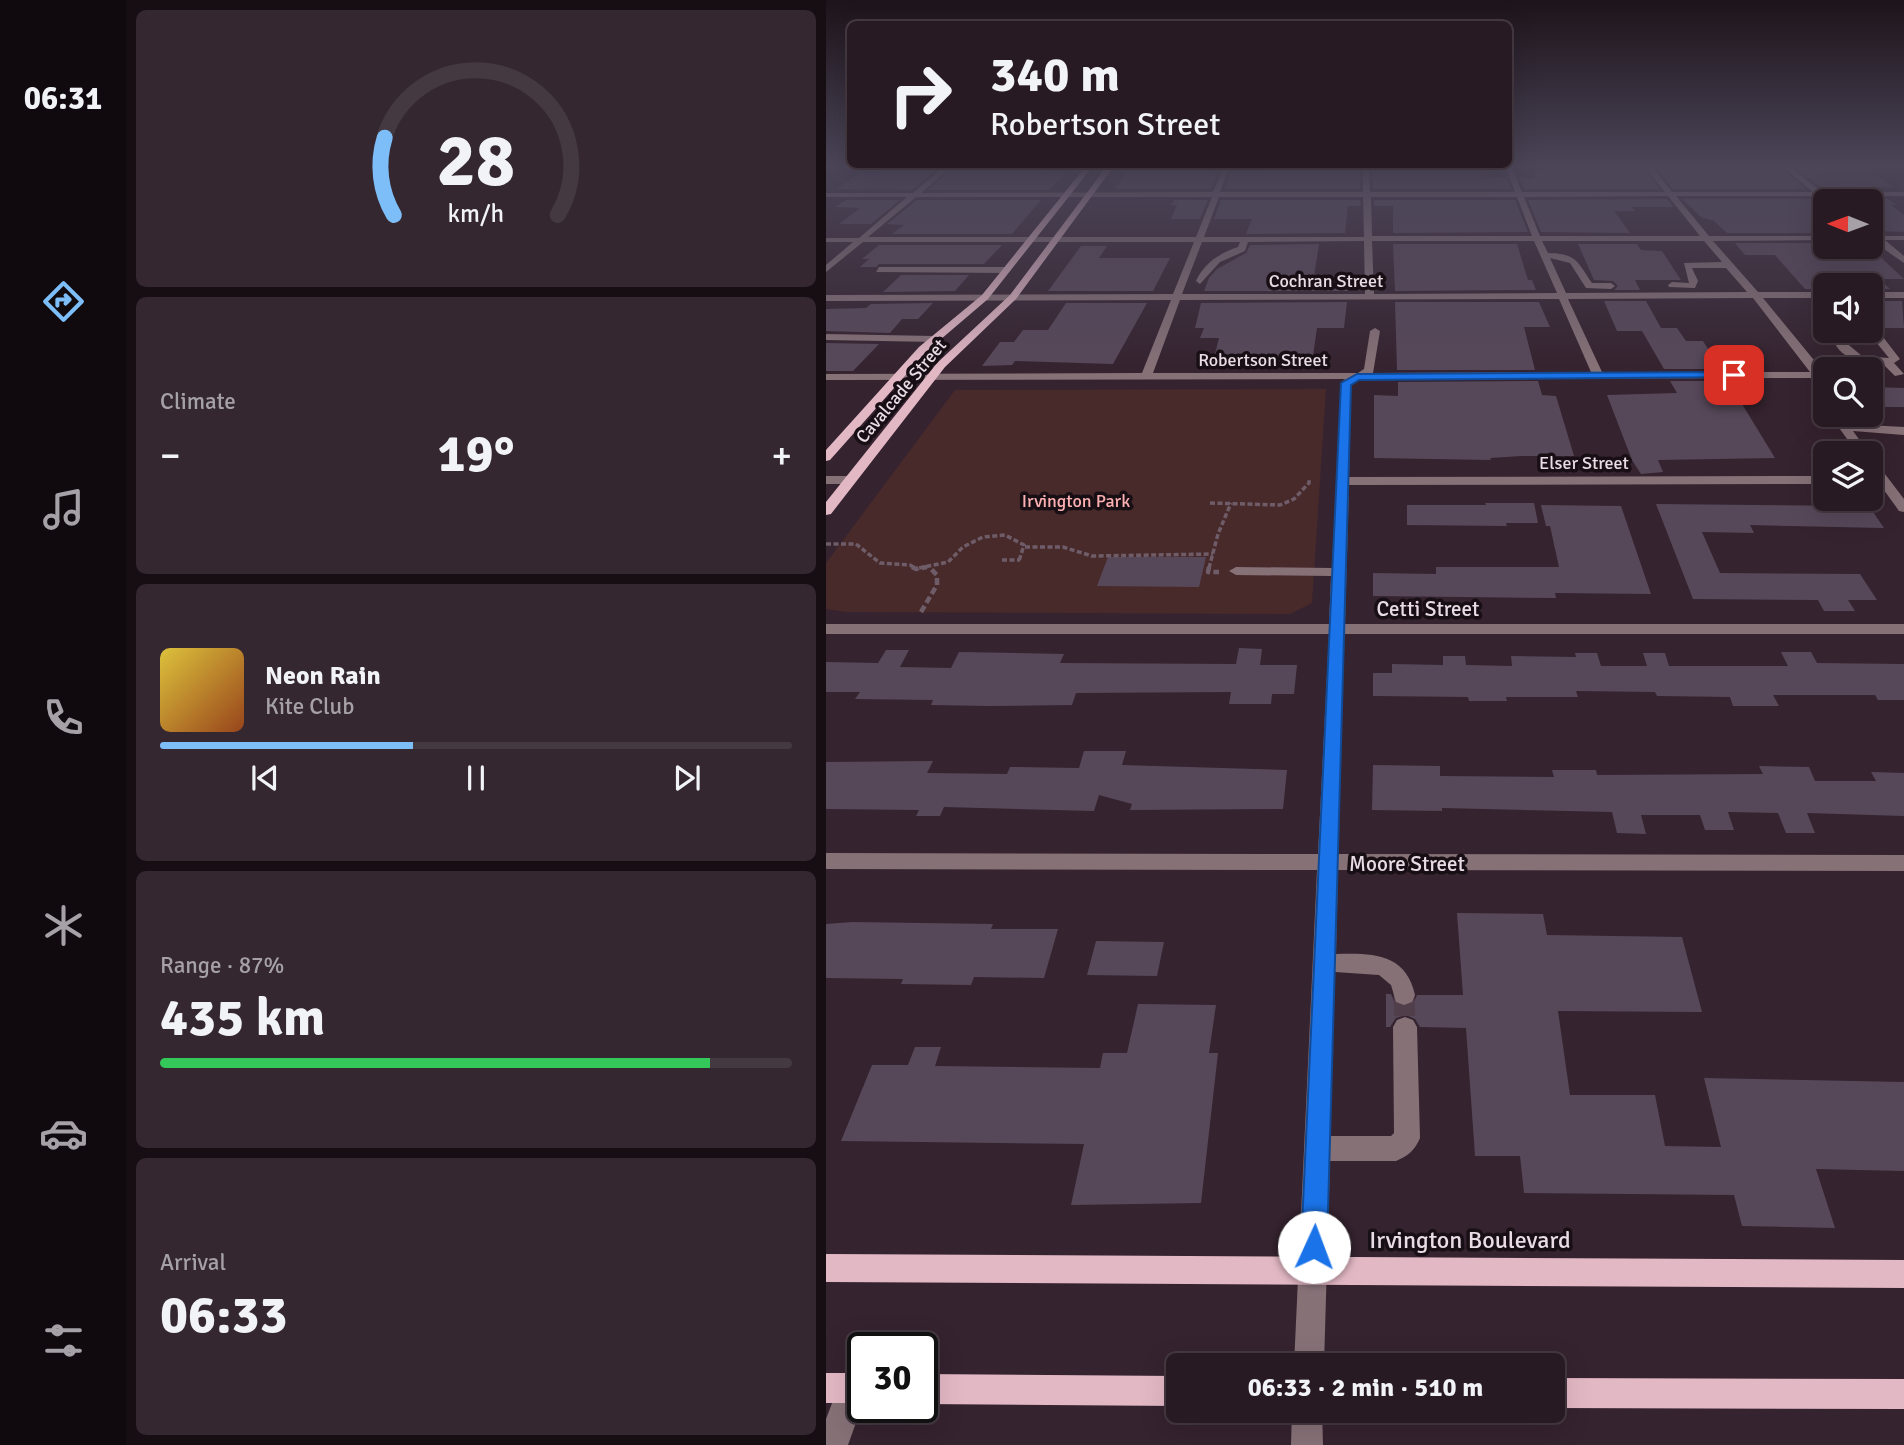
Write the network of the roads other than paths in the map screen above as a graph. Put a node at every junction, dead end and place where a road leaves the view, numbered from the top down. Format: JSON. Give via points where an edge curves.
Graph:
{"nodes":[{"id":1,"x":869,"y":233,"type":"edge"},
{"id":2,"x":1036,"y":233,"type":"edge"},
{"id":3,"x":1061,"y":233,"type":"edge"},
{"id":4,"x":1201,"y":233,"type":"edge"},
{"id":5,"x":1368,"y":233,"type":"edge"},
{"id":6,"x":1536,"y":233,"type":"edge"},
{"id":7,"x":1702,"y":233,"type":"edge"},
{"id":8,"x":1883,"y":237,"type":"edge"},
{"id":9,"x":1813,"y":238,"type":"edge"},
{"id":10,"x":1904,"y":238,"type":"edge"},
{"id":11,"x":1032,"y":239,"type":"junction"},
{"id":12,"x":1057,"y":239,"type":"junction"},
{"id":13,"x":1199,"y":239,"type":"junction"},
{"id":14,"x":1245,"y":239,"type":"junction"},
{"id":15,"x":1538,"y":239,"type":"junction"},
{"id":16,"x":1706,"y":239,"type":"junction"},
{"id":17,"x":826,"y":240,"type":"edge"},
{"id":18,"x":861,"y":240,"type":"junction"},
{"id":19,"x":1368,"y":243,"type":"junction"},
{"id":20,"x":1883,"y":244,"type":"edge"},
{"id":21,"x":1242,"y":249,"type":"junction"},
{"id":22,"x":847,"y":251,"type":"junction"},
{"id":23,"x":826,"y":252,"type":"edge"},
{"id":24,"x":1545,"y":255,"type":"junction"},
{"id":25,"x":1904,"y":260,"type":"edge"},
{"id":26,"x":1728,"y":265,"type":"junction"},
{"id":27,"x":826,"y":269,"type":"edge"},
{"id":28,"x":879,"y":270,"type":"dead end"},
{"id":29,"x":1007,"y":270,"type":"junction"},
{"id":30,"x":1186,"y":277,"type":"junction"},
{"id":31,"x":1200,"y":281,"type":"junction"},
{"id":32,"x":1643,"y":285,"type":"junction"},
{"id":33,"x":1813,"y":295,"type":"edge"},
{"id":34,"x":1883,"y":295,"type":"edge"},
{"id":35,"x":1904,"y":295,"type":"edge"},
{"id":36,"x":1648,"y":296,"type":"junction"},
{"id":37,"x":1756,"y":296,"type":"junction"},
{"id":38,"x":1013,"y":297,"type":"junction"},
{"id":39,"x":1179,"y":297,"type":"junction"},
{"id":40,"x":1224,"y":297,"type":"junction"},
{"id":41,"x":1370,"y":297,"type":"junction"},
{"id":42,"x":1564,"y":297,"type":"junction"},
{"id":43,"x":826,"y":298,"type":"edge"},
{"id":44,"x":985,"y":298,"type":"junction"},
{"id":45,"x":1883,"y":298,"type":"edge"},
{"id":46,"x":1904,"y":307,"type":"edge"},
{"id":47,"x":1375,"y":331,"type":"dead end"},
{"id":48,"x":826,"y":337,"type":"edge"},
{"id":49,"x":935,"y":340,"type":"junction"},
{"id":50,"x":1888,"y":348,"type":"junction"},
{"id":51,"x":1904,"y":348,"type":"edge"},
{"id":52,"x":1813,"y":366,"type":"edge"},
{"id":53,"x":1886,"y":368,"type":"junction"},
{"id":54,"x":1901,"y":374,"type":"edge"},
{"id":55,"x":1598,"y":375,"type":"junction"},
{"id":56,"x":1813,"y":375,"type":"edge"},
{"id":57,"x":826,"y":377,"type":"edge"},
{"id":58,"x":1146,"y":377,"type":"junction"},
{"id":59,"x":1357,"y":377,"type":"junction"},
{"id":60,"x":894,"y":378,"type":"junction"},
{"id":61,"x":932,"y":378,"type":"junction"},
{"id":62,"x":1845,"y":428,"type":"joint"},
{"id":63,"x":1904,"y":431,"type":"edge"},
{"id":64,"x":1854,"y":441,"type":"edge"},
{"id":65,"x":826,"y":457,"type":"edge"},
{"id":66,"x":826,"y":480,"type":"edge"},
{"id":67,"x":850,"y":480,"type":"junction"},
{"id":68,"x":1813,"y":480,"type":"edge"},
{"id":69,"x":1343,"y":481,"type":"junction"},
{"id":70,"x":1883,"y":487,"type":"edge"},
{"id":71,"x":1904,"y":508,"type":"edge"},
{"id":72,"x":826,"y":511,"type":"edge"},
{"id":73,"x":1236,"y":571,"type":"road end"},
{"id":74,"x":1339,"y":572,"type":"junction"},
{"id":75,"x":826,"y":629,"type":"edge"},
{"id":76,"x":1904,"y":629,"type":"edge"},
{"id":77,"x":1337,"y":631,"type":"junction"},
{"id":78,"x":826,"y":861,"type":"edge"},
{"id":79,"x":1904,"y":863,"type":"edge"},
{"id":80,"x":1328,"y":864,"type":"junction"},
{"id":81,"x":1325,"y":963,"type":"junction"},
{"id":82,"x":1404,"y":995,"type":"tunnel mouth"},
{"id":83,"x":1405,"y":1027,"type":"tunnel mouth"},
{"id":84,"x":1318,"y":1149,"type":"junction"},
{"id":85,"x":826,"y":1268,"type":"edge"},
{"id":86,"x":1314,"y":1270,"type":"junction"},
{"id":87,"x":1904,"y":1274,"type":"edge"},
{"id":88,"x":1310,"y":1353,"type":"edge"},
{"id":89,"x":847,"y":1388,"type":"edge"},
{"id":90,"x":938,"y":1389,"type":"edge"},
{"id":91,"x":1166,"y":1391,"type":"edge"},
{"id":92,"x":1565,"y":1393,"type":"edge"},
{"id":93,"x":1904,"y":1394,"type":"edge"},
{"id":94,"x":1307,"y":1423,"type":"edge"},
{"id":95,"x":832,"y":1445,"type":"edge"},
{"id":96,"x":1307,"y":1445,"type":"edge"}],
"edges":[{"from":1,"to":18,"type":"street"},
{"from":2,"to":11,"type":"main road","name":"Cavalcade Street"},
{"from":3,"to":12,"type":"main road","name":"Cavalcade Street"},
{"from":4,"to":13,"type":"street"},
{"from":5,"to":19,"type":"street"},
{"from":6,"to":15,"type":"street"},
{"from":7,"to":16,"type":"street"},
{"from":8,"to":10,"type":"street"},
{"from":9,"to":16,"type":"street"},
{"from":11,"to":12,"type":"street"},
{"from":11,"to":18,"type":"street"},
{"from":11,"to":29,"type":"main road","name":"Cavalcade Street"},
{"from":12,"to":13,"type":"street"},
{"from":12,"to":38,"type":"main road","name":"Cavalcade Street"},
{"from":13,"to":14,"type":"street"},
{"from":13,"to":30,"type":"street"},
{"from":14,"to":19,"type":"street"},
{"from":14,"to":21,"type":"street"},
{"from":15,"to":16,"type":"street"},
{"from":15,"to":19,"type":"street"},
{"from":15,"to":24,"type":"street"},
{"from":16,"to":26,"type":"street"},
{"from":17,"to":18,"type":"street"},
{"from":18,"to":22,"type":"street"},
{"from":19,"to":21,"type":"street"},
{"from":19,"to":41,"type":"street"},
{"from":20,"to":25,"type":"street"},
{"from":21,"to":31,"type":"street","via":[[1203,272]]},
{"from":22,"to":23,"type":"street"},
{"from":22,"to":27,"type":"street"},
{"from":24,"to":32,"type":"street","via":[[1573,258],[1589,285]]},
{"from":24,"to":42,"type":"street"},
{"from":26,"to":32,"type":"street","via":[[1687,265],[1692,286]]},
{"from":26,"to":37,"type":"street"},
{"from":28,"to":29,"type":"street"},
{"from":29,"to":44,"type":"main road","name":"Cavalcade Street"},
{"from":30,"to":31,"type":"street"},
{"from":30,"to":39,"type":"street"},
{"from":31,"to":40,"type":"street"},
{"from":32,"to":36,"type":"street"},
{"from":33,"to":37,"type":"street","name":"Cochran Street"},
{"from":34,"to":35,"type":"street"},
{"from":36,"to":37,"type":"street","name":"Cochran Street"},
{"from":36,"to":42,"type":"street","name":"Cochran Street"},
{"from":37,"to":52,"type":"street"},
{"from":38,"to":39,"type":"street","name":"Cochran Street"},
{"from":38,"to":44,"type":"street","name":"Cochran Street"},
{"from":38,"to":61,"type":"main road","name":"Cavalcade Street"},
{"from":39,"to":40,"type":"street","name":"Cochran Street"},
{"from":39,"to":58,"type":"street"},
{"from":40,"to":41,"type":"street","name":"Cochran Street"},
{"from":41,"to":42,"type":"street","name":"Cochran Street"},
{"from":42,"to":55,"type":"street"},
{"from":43,"to":44,"type":"street","name":"Cochran Street"},
{"from":44,"to":49,"type":"main road","name":"Cavalcade Street"},
{"from":45,"to":46,"type":"street"},
{"from":47,"to":59,"type":"street","via":[[1369,371]]},
{"from":48,"to":49,"type":"street"},
{"from":49,"to":60,"type":"main road","name":"Cavalcade Street"},
{"from":50,"to":51,"type":"street"},
{"from":50,"to":53,"type":"street","via":[[1895,359]]},
{"from":50,"to":53,"type":"street","via":[[1870,337],[1838,338],[1861,361]]},
{"from":53,"to":54,"type":"street"},
{"from":55,"to":56,"type":"street","name":"Robertson Street"},
{"from":55,"to":59,"type":"street","name":"Robertson Street"},
{"from":57,"to":60,"type":"street","name":"Robertson Street"},
{"from":58,"to":59,"type":"street","name":"Robertson Street"},
{"from":58,"to":61,"type":"street","name":"Robertson Street"},
{"from":59,"to":69,"type":"street","via":[[1346,383]]},
{"from":60,"to":61,"type":"street","name":"Robertson Street"},
{"from":60,"to":65,"type":"main road","name":"Cavalcade Street"},
{"from":61,"to":67,"type":"main road","name":"Cavalcade Street"},
{"from":62,"to":63,"type":"street"},
{"from":62,"to":64,"type":"street"},
{"from":66,"to":67,"type":"street"},
{"from":67,"to":72,"type":"main road","name":"Cavalcade Street"},
{"from":68,"to":69,"type":"street","name":"Elser Street"},
{"from":69,"to":74,"type":"street"},
{"from":70,"to":71,"type":"street"},
{"from":73,"to":74,"type":"street"},
{"from":74,"to":77,"type":"street"},
{"from":75,"to":77,"type":"street","name":"Cetti Street"},
{"from":76,"to":77,"type":"street","name":"Cetti Street"},
{"from":77,"to":80,"type":"street"},
{"from":78,"to":80,"type":"street","name":"Moore Street"},
{"from":79,"to":80,"type":"street","name":"Moore Street"},
{"from":80,"to":81,"type":"street"},
{"from":81,"to":82,"type":"street","via":[[1386,967],[1397,974]]},
{"from":81,"to":84,"type":"street"},
{"from":83,"to":84,"type":"street","via":[[1407,1138],[1396,1148]]},
{"from":84,"to":86,"type":"street"},
{"from":85,"to":86,"type":"main road","name":"Irvington Boulevard"},
{"from":86,"to":87,"type":"main road","name":"Irvington Boulevard"},
{"from":86,"to":88,"type":"street"},
{"from":89,"to":95,"type":"street"},
{"from":90,"to":91,"type":"main road"},
{"from":92,"to":93,"type":"main road"},
{"from":94,"to":96,"type":"street"}]}
